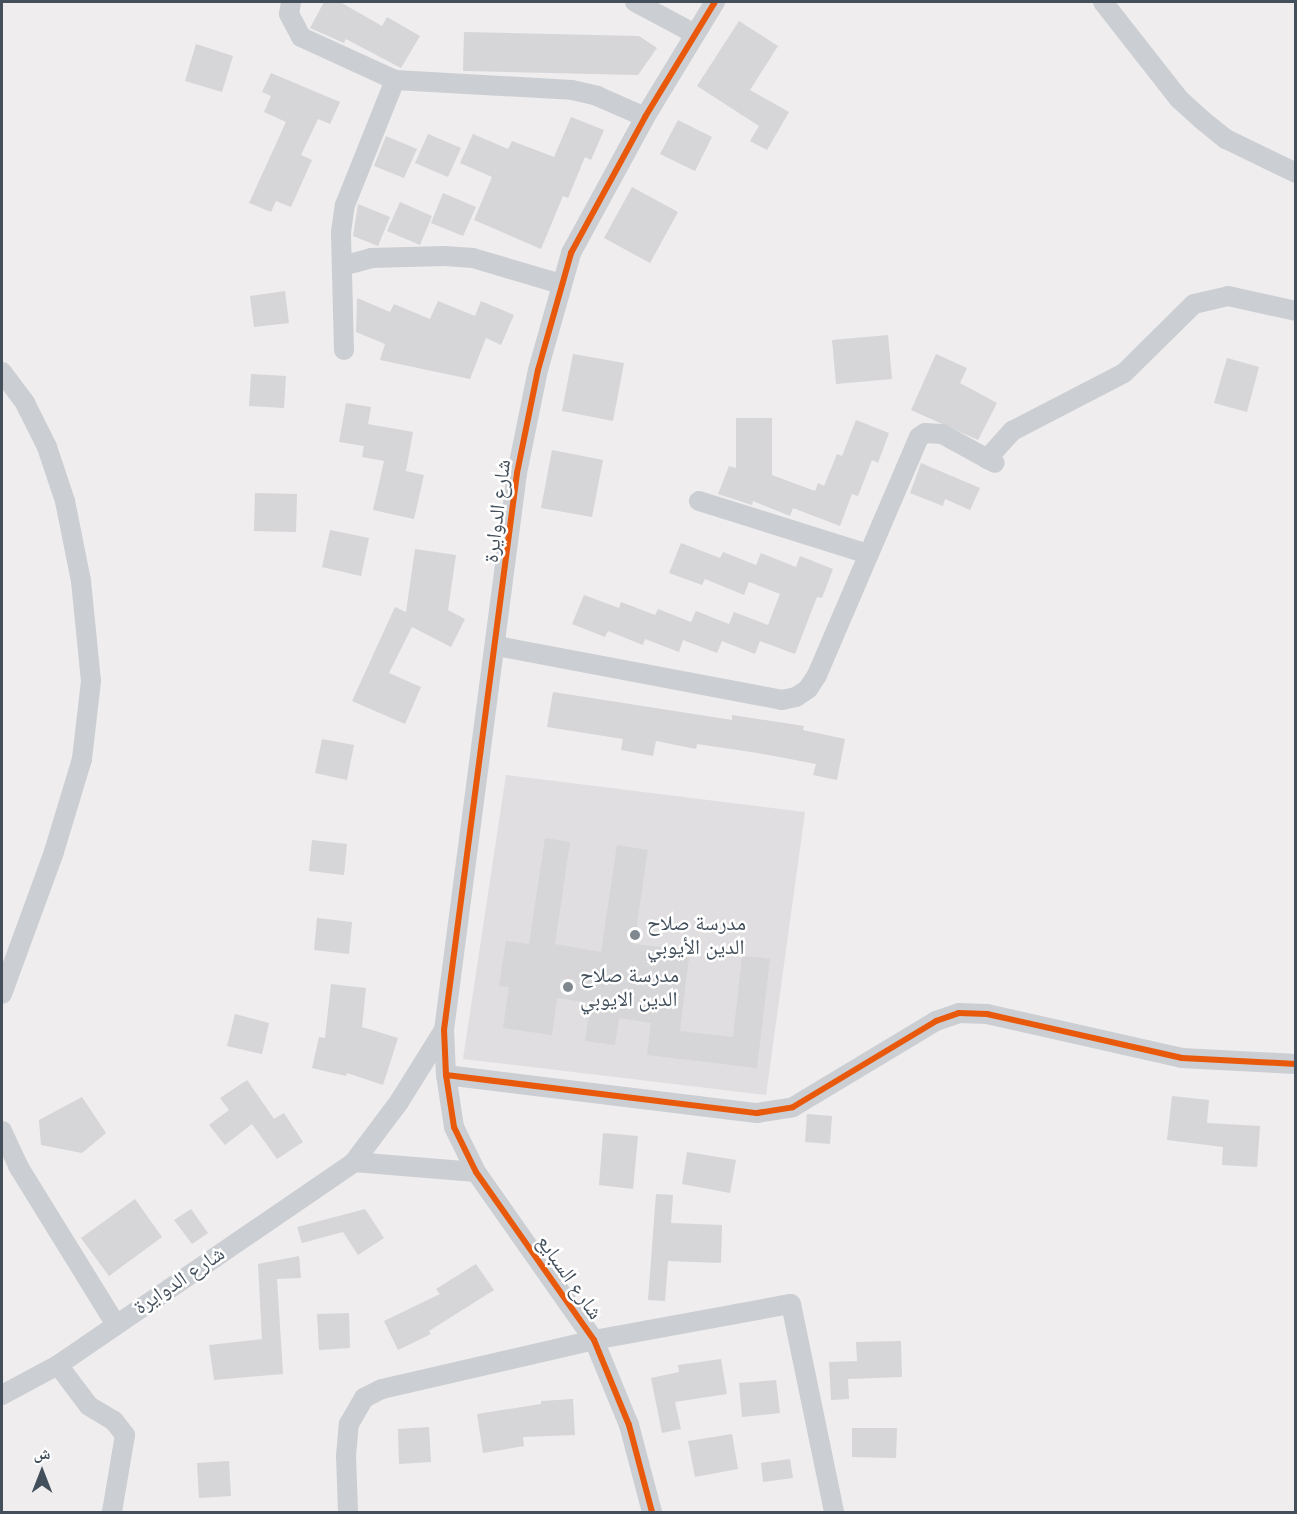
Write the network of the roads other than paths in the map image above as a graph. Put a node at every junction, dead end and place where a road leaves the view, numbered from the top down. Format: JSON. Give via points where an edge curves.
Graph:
{"nodes":[{"id":1,"x":291,"y":2,"type":"edge"},
{"id":2,"x":635,"y":2,"type":"edge"},
{"id":3,"x":715,"y":2,"type":"edge"},
{"id":4,"x":1103,"y":2,"type":"edge"},
{"id":5,"x":695,"y":34,"type":"junction"},
{"id":6,"x":395,"y":80,"type":"junction"},
{"id":7,"x":645,"y":117,"type":"junction"},
{"id":8,"x":1296,"y":173,"type":"edge"},
{"id":9,"x":342,"y":266,"type":"junction"},
{"id":10,"x":561,"y":284,"type":"junction"},
{"id":11,"x":1296,"y":311,"type":"edge"},
{"id":12,"x":344,"y":350,"type":"dead end"},
{"id":13,"x":2,"y":372,"type":"edge"},
{"id":14,"x":699,"y":501,"type":"dead end"},
{"id":15,"x":868,"y":554,"type":"junction"},
{"id":16,"x":497,"y":646,"type":"junction"},
{"id":17,"x":2,"y":994,"type":"edge"},
{"id":18,"x":444,"y":1030,"type":"junction"},
{"id":19,"x":1296,"y":1064,"type":"edge"},
{"id":20,"x":446,"y":1076,"type":"junction"},
{"id":21,"x":2,"y":1131,"type":"edge"},
{"id":22,"x":354,"y":1162,"type":"junction"},
{"id":23,"x":476,"y":1172,"type":"junction"},
{"id":24,"x":115,"y":1323,"type":"junction"},
{"id":25,"x":594,"y":1340,"type":"junction"},
{"id":26,"x":58,"y":1365,"type":"junction"},
{"id":27,"x":2,"y":1395,"type":"edge"},
{"id":28,"x":112,"y":1512,"type":"edge"},
{"id":29,"x":348,"y":1512,"type":"edge"},
{"id":30,"x":652,"y":1512,"type":"edge"},
{"id":31,"x":834,"y":1512,"type":"edge"}],
"edges":[{"from":1,"to":6,"type":"street","via":[[289,14],[301,37]]},
{"from":2,"to":5,"type":"street"},
{"from":3,"to":5,"type":"street","name":"شارع الدوايرة"},
{"from":4,"to":8,"type":"street","via":[[1179,99],[1226,139]]},
{"from":5,"to":7,"type":"street","name":"شارع الدوايرة"},
{"from":6,"to":7,"type":"street","via":[[572,90],[597,96]]},
{"from":6,"to":9,"type":"street","via":[[345,205],[340,232]]},
{"from":7,"to":10,"type":"street","name":"شارع الدوايرة","via":[[571,253]]},
{"from":9,"to":10,"type":"street","via":[[371,258],[473,258]]},
{"from":9,"to":12,"type":"street"},
{"from":10,"to":16,"type":"street","name":"شارع الدوايرة","via":[[537,370],[517,473]]},
{"from":11,"to":15,"type":"street","via":[[1228,296],[1194,304],[1124,373],[1012,431],[991,461],[942,434],[919,437]]},
{"from":13,"to":17,"type":"street","via":[[25,403],[47,447],[65,501],[81,581],[91,681],[82,759],[54,852]]},
{"from":14,"to":15,"type":"street"},
{"from":15,"to":16,"type":"street","via":[[817,675],[808,689],[796,697],[782,700]]},
{"from":16,"to":18,"type":"street","name":"شارع الدوايرة"},
{"from":18,"to":20,"type":"street","name":"شارع السبايع"},
{"from":18,"to":22,"type":"street","name":"شارع الدوايرة","via":[[399,1102]]},
{"from":19,"to":20,"type":"street","via":[[1182,1058],[987,1014],[959,1013],[936,1021],[793,1107],[757,1113]]},
{"from":20,"to":23,"type":"street","name":"شارع السبايع","via":[[454,1127]]},
{"from":21,"to":24,"type":"street","via":[[18,1166]]},
{"from":22,"to":23,"type":"street"},
{"from":22,"to":24,"type":"street","name":"شارع الدوايرة"},
{"from":23,"to":25,"type":"street","name":"شارع السبايع"},
{"from":24,"to":26,"type":"street","name":"شارع الدوايرة"},
{"from":25,"to":29,"type":"street","via":[[382,1389],[364,1398],[350,1424],[346,1456]]},
{"from":25,"to":30,"type":"street","name":"شارع السبايع","via":[[629,1425]]},
{"from":25,"to":31,"type":"street","via":[[792,1304]]},
{"from":26,"to":27,"type":"street","name":"شارع الدوايرة"},
{"from":26,"to":28,"type":"street","via":[[89,1406],[114,1421],[125,1435]]}]}
